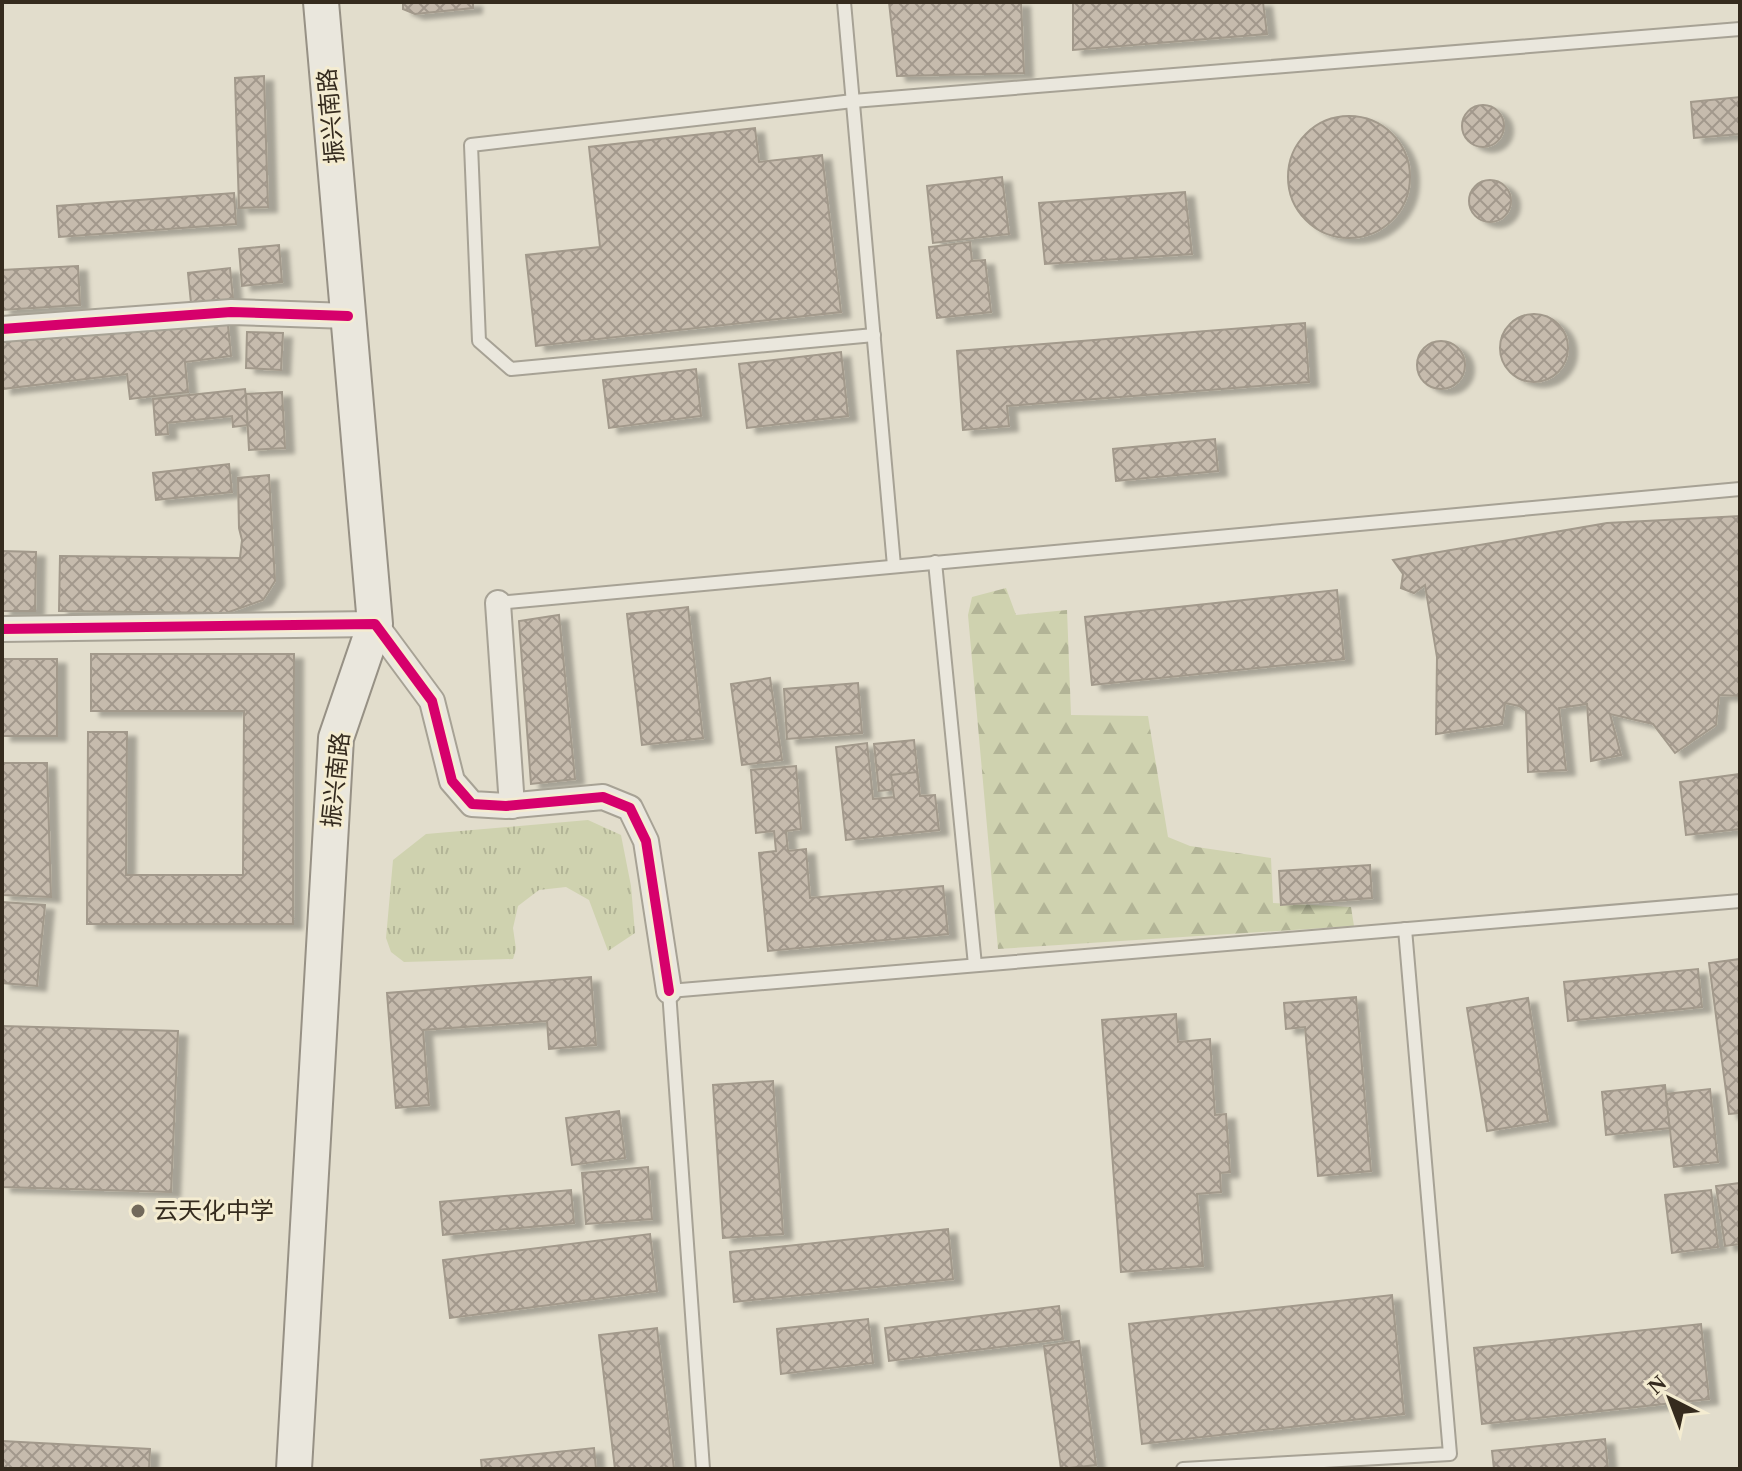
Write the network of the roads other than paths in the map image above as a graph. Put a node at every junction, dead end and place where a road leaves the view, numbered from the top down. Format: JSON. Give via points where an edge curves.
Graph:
{"nodes":[{"id":1,"x":321,"y":2,"type":"edge"},
{"id":2,"x":844,"y":2,"type":"edge"},
{"id":3,"x":1740,"y":29,"type":"edge"},
{"id":4,"x":853,"y":101,"type":"junction"},
{"id":5,"x":348,"y":316,"type":"junction"},
{"id":6,"x":2,"y":329,"type":"edge"},
{"id":7,"x":874,"y":335,"type":"junction"},
{"id":8,"x":1740,"y":489,"type":"edge"},
{"id":9,"x":935,"y":562,"type":"junction"},
{"id":10,"x":894,"y":566,"type":"junction"},
{"id":11,"x":498,"y":603,"type":"joint"},
{"id":12,"x":375,"y":624,"type":"junction"},
{"id":13,"x":2,"y":629,"type":"edge"},
{"id":14,"x":512,"y":806,"type":"junction"},
{"id":15,"x":1740,"y":901,"type":"edge"},
{"id":16,"x":1405,"y":929,"type":"junction"},
{"id":17,"x":975,"y":965,"type":"junction"},
{"id":18,"x":669,"y":991,"type":"junction"},
{"id":19,"x":294,"y":1469,"type":"edge"},
{"id":20,"x":703,"y":1469,"type":"edge"},
{"id":21,"x":1183,"y":1469,"type":"edge"}],
"edges":[{"from":1,"to":5,"type":"main road","name":"振兴南路"},
{"from":2,"to":4,"type":"lane"},
{"from":3,"to":4,"type":"lane"},
{"from":4,"to":7,"type":"lane"},
{"from":4,"to":7,"type":"lane","via":[[471,145],[479,341],[511,369]]},
{"from":5,"to":6,"type":"street","via":[[231,312]]},
{"from":5,"to":12,"type":"main road","name":"振兴南路"},
{"from":7,"to":10,"type":"lane"},
{"from":8,"to":9,"type":"lane"},
{"from":9,"to":10,"type":"lane"},
{"from":9,"to":17,"type":"lane"},
{"from":10,"to":11,"type":"lane"},
{"from":11,"to":14,"type":"street"},
{"from":12,"to":13,"type":"street"},
{"from":12,"to":14,"type":"street","via":[[432,701],[452,781],[472,804]]},
{"from":12,"to":19,"type":"main road","name":"振兴南路","via":[[336,738]]},
{"from":14,"to":18,"type":"street","via":[[603,797],[630,808],[646,841]]},
{"from":15,"to":16,"type":"lane"},
{"from":16,"to":17,"type":"lane"},
{"from":16,"to":21,"type":"lane","via":[[1450,1454]]},
{"from":17,"to":18,"type":"lane"},
{"from":18,"to":20,"type":"lane"}]}
